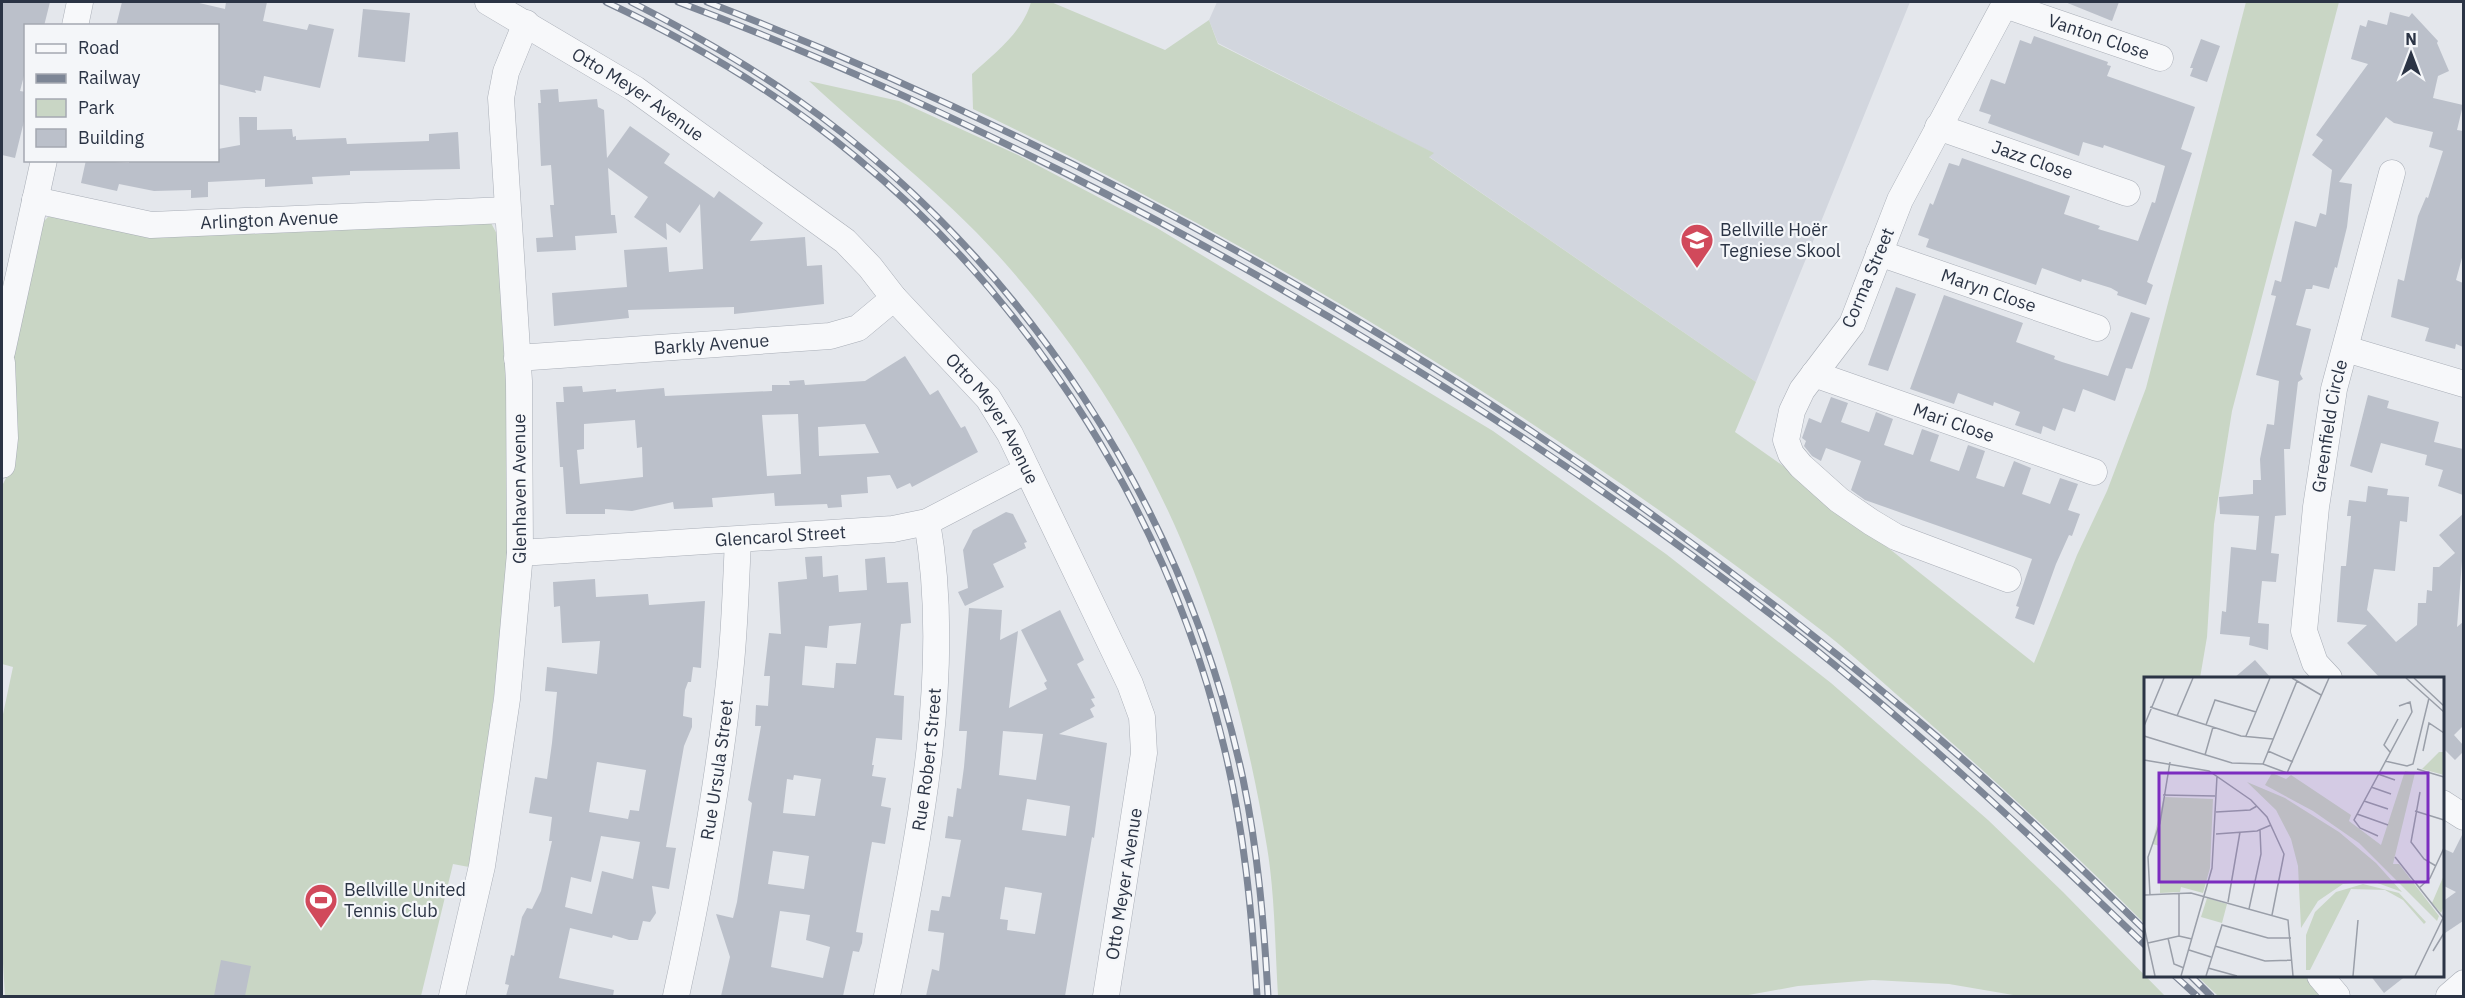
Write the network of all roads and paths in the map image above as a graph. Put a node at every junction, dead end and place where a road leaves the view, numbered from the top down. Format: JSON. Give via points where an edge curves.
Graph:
{"nodes":[{"id":1,"x":80,"y":2,"type":"edge"},
{"id":2,"x":488,"y":2,"type":"edge"},
{"id":3,"x":2006,"y":3,"type":"edge"},
{"id":4,"x":526,"y":23,"type":"junction"},
{"id":5,"x":75,"y":24,"type":"edge"},
{"id":6,"x":2160,"y":58,"type":"dead end"},
{"id":7,"x":1938,"y":127,"type":"junction"},
{"id":8,"x":44,"y":162,"type":"edge"},
{"id":9,"x":2392,"y":173,"type":"dead end"},
{"id":10,"x":2127,"y":193,"type":"dead end"},
{"id":11,"x":35,"y":200,"type":"junction"},
{"id":12,"x":507,"y":210,"type":"junction"},
{"id":13,"x":1879,"y":253,"type":"junction"},
{"id":14,"x":894,"y":298,"type":"junction"},
{"id":15,"x":2097,"y":328,"type":"dead end"},
{"id":16,"x":2346,"y":349,"type":"junction"},
{"id":17,"x":2,"y":352,"type":"edge"},
{"id":18,"x":517,"y":358,"type":"junction"},
{"id":19,"x":2,"y":363,"type":"edge"},
{"id":20,"x":1814,"y":374,"type":"junction"},
{"id":21,"x":2463,"y":384,"type":"edge"},
{"id":22,"x":2,"y":465,"type":"edge"},
{"id":23,"x":1027,"y":470,"type":"junction"},
{"id":24,"x":2094,"y":472,"type":"dead end"},
{"id":25,"x":927,"y":522,"type":"junction"},
{"id":26,"x":738,"y":540,"type":"junction"},
{"id":27,"x":520,"y":553,"type":"junction"},
{"id":28,"x":2008,"y":579,"type":"dead end"},
{"id":29,"x":2328,"y":677,"type":"edge"},
{"id":30,"x":2444,"y":804,"type":"edge"},
{"id":31,"x":2463,"y":817,"type":"edge"},
{"id":32,"x":2322,"y":977,"type":"edge"},
{"id":33,"x":2463,"y":983,"type":"edge"},
{"id":34,"x":452,"y":996,"type":"edge"},
{"id":35,"x":676,"y":996,"type":"edge"},
{"id":36,"x":887,"y":996,"type":"edge"},
{"id":37,"x":1106,"y":996,"type":"edge"},
{"id":38,"x":2337,"y":996,"type":"edge"},
{"id":39,"x":2449,"y":996,"type":"edge"}],
"edges":[{"from":1,"to":5,"type":"street"},
{"from":2,"to":4,"type":"street"},
{"from":3,"to":6,"type":"street","name":"Vanton Close"},
{"from":3,"to":7,"type":"street","name":"Corma Street"},
{"from":4,"to":12,"type":"street","name":"Glenhaven Avenue","via":[[501,90]]},
{"from":4,"to":14,"type":"street","name":"Otto Meyer Avenue","via":[[635,88],[845,241]]},
{"from":7,"to":10,"type":"street","name":"Jazz Close"},
{"from":7,"to":13,"type":"street","name":"Corma Street","via":[[1900,200]]},
{"from":8,"to":11,"type":"street"},
{"from":9,"to":16,"type":"street","name":"Greenfield Circle"},
{"from":11,"to":12,"type":"street","name":"Arlington Avenue","via":[[151,225]]},
{"from":11,"to":17,"type":"street"},
{"from":12,"to":18,"type":"street","name":"Glenhaven Avenue"},
{"from":13,"to":15,"type":"street","name":"Maryn Close"},
{"from":13,"to":20,"type":"street","name":"Corma Street","via":[[1852,324]]},
{"from":14,"to":18,"type":"street","name":"Barkly Avenue","via":[[858,328],[831,336]]},
{"from":14,"to":23,"type":"street","name":"Otto Meyer Avenue","via":[[988,398]]},
{"from":16,"to":21,"type":"street"},
{"from":16,"to":29,"type":"street","name":"Greenfield Circle","via":[[2326,434],[2304,619],[2304,632],[2315,663]]},
{"from":18,"to":27,"type":"street","name":"Glenhaven Avenue"},
{"from":19,"to":22,"type":"street"},
{"from":20,"to":24,"type":"street","name":"Mari Close"},
{"from":20,"to":28,"type":"street","name":"Corma Street","via":[[1802,390],[1786,440],[1801,466],[1839,500],[1896,537]]},
{"from":23,"to":25,"type":"street","name":"Glencarol Street"},
{"from":23,"to":37,"type":"street","name":"Otto Meyer Avenue","via":[[1130,684],[1142,717],[1144,753]]},
{"from":25,"to":26,"type":"street","name":"Glencarol Street","via":[[894,529]]},
{"from":25,"to":36,"type":"street","name":"Rue Robert Street","via":[[935,567],[938,634],[931,735],[908,890]]},
{"from":26,"to":27,"type":"street","name":"Glencarol Street"},
{"from":26,"to":35,"type":"street","name":"Rue Ursula Street","via":[[731,662],[719,765]]},
{"from":27,"to":34,"type":"street","name":"Glenhaven Avenue","via":[[507,699],[482,866]]},
{"from":30,"to":31,"type":"street"},
{"from":32,"to":38,"type":"street"},
{"from":33,"to":39,"type":"street"}]}
